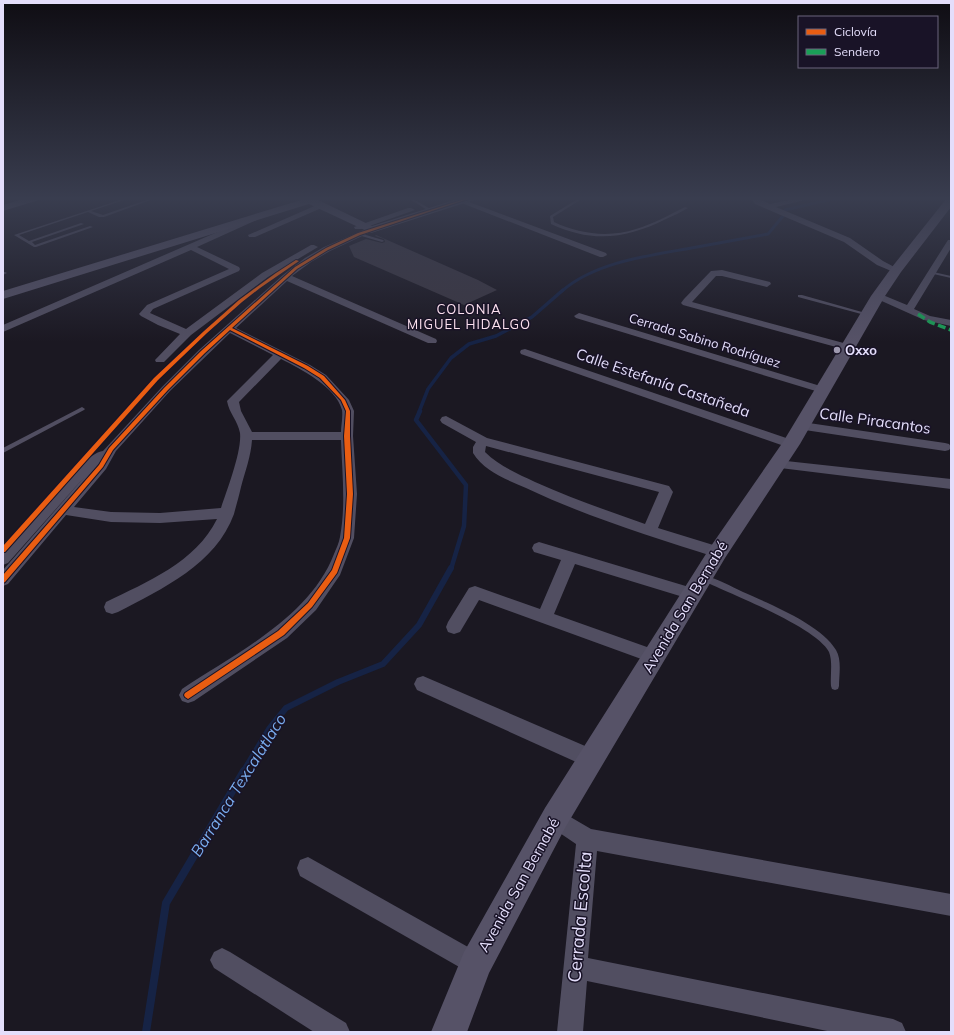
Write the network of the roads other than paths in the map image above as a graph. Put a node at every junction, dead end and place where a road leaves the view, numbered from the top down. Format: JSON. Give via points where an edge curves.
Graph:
{"nodes":[{"id":1,"x":146,"y":245,"type":"edge"},
{"id":2,"x":165,"y":245,"type":"edge"},
{"id":3,"x":195,"y":245,"type":"edge"},
{"id":4,"x":317,"y":245,"type":"edge"},
{"id":5,"x":334,"y":245,"type":"edge"},
{"id":6,"x":578,"y":245,"type":"edge"},
{"id":7,"x":855,"y":245,"type":"edge"},
{"id":8,"x":915,"y":245,"type":"edge"},
{"id":9,"x":949,"y":245,"type":"edge"},
{"id":10,"x":191,"y":247,"type":"junction"},
{"id":11,"x":603,"y":255,"type":"dead end"},
{"id":12,"x":896,"y":270,"type":"junction"},
{"id":13,"x":931,"y":272,"type":"junction"},
{"id":14,"x":286,"y":277,"type":"junction"},
{"id":15,"x":951,"y":277,"type":"edge"},
{"id":16,"x":767,"y":284,"type":"dead end"},
{"id":17,"x":3,"y":288,"type":"edge"},
{"id":18,"x":3,"y":295,"type":"edge"},
{"id":19,"x":800,"y":296,"type":"dead end"},
{"id":20,"x":873,"y":305,"type":"junction"},
{"id":21,"x":909,"y":309,"type":"junction"},
{"id":22,"x":918,"y":314,"type":"junction"},
{"id":23,"x":579,"y":316,"type":"dead end"},
{"id":24,"x":951,"y":323,"type":"edge"},
{"id":25,"x":229,"y":328,"type":"junction"},
{"id":26,"x":3,"y":329,"type":"edge"},
{"id":27,"x":951,"y":330,"type":"edge"},
{"id":28,"x":187,"y":333,"type":"junction"},
{"id":29,"x":432,"y":341,"type":"dead end"},
{"id":30,"x":847,"y":347,"type":"junction"},
{"id":31,"x":525,"y":352,"type":"dead end"},
{"id":32,"x":280,"y":354,"type":"junction"},
{"id":33,"x":160,"y":360,"type":"dead end"},
{"id":34,"x":823,"y":390,"type":"junction"},
{"id":35,"x":82,"y":409,"type":"dead end"},
{"id":36,"x":446,"y":420,"type":"dead end"},
{"id":37,"x":796,"y":435,"type":"junction"},
{"id":38,"x":246,"y":436,"type":"junction"},
{"id":39,"x":347,"y":436,"type":"junction"},
{"id":40,"x":483,"y":440,"type":"junction"},
{"id":41,"x":945,"y":447,"type":"dead end"},
{"id":42,"x":111,"y":449,"type":"junction"},
{"id":43,"x":3,"y":451,"type":"edge"},
{"id":44,"x":778,"y":464,"type":"junction"},
{"id":45,"x":951,"y":484,"type":"edge"},
{"id":46,"x":63,"y":510,"type":"junction"},
{"id":47,"x":226,"y":513,"type":"junction"},
{"id":48,"x":650,"y":530,"type":"junction"},
{"id":49,"x":539,"y":548,"type":"dead end"},
{"id":50,"x":718,"y":552,"type":"junction"},
{"id":51,"x":570,"y":558,"type":"junction"},
{"id":52,"x":3,"y":559,"type":"edge"},
{"id":53,"x":3,"y":580,"type":"edge"},
{"id":54,"x":698,"y":586,"type":"junction"},
{"id":55,"x":112,"y":607,"type":"dead end"},
{"id":56,"x":544,"y":617,"type":"junction"},
{"id":57,"x":454,"y":627,"type":"dead end"},
{"id":58,"x":655,"y":657,"type":"junction"},
{"id":59,"x":424,"y":684,"type":"dead end"},
{"id":60,"x":835,"y":686,"type":"dead end"},
{"id":61,"x":188,"y":695,"type":"dead end"},
{"id":62,"x":592,"y":759,"type":"junction"},
{"id":63,"x":555,"y":818,"type":"junction"},
{"id":64,"x":586,"y":839,"type":"junction"},
{"id":65,"x":308,"y":868,"type":"dead end"},
{"id":66,"x":951,"y":905,"type":"edge"},
{"id":67,"x":222,"y":960,"type":"dead end"},
{"id":68,"x":476,"y":964,"type":"junction"},
{"id":69,"x":576,"y":968,"type":"junction"},
{"id":70,"x":337,"y":1032,"type":"edge"},
{"id":71,"x":449,"y":1032,"type":"edge"},
{"id":72,"x":570,"y":1032,"type":"edge"},
{"id":73,"x":893,"y":1032,"type":"edge"}],
"edges":[{"from":1,"to":17,"type":"street"},
{"from":2,"to":18,"type":"street"},
{"from":3,"to":10,"type":"street"},
{"from":4,"to":28,"type":"street","via":[[271,272]]},
{"from":5,"to":14,"type":"street","via":[[308,260]]},
{"from":6,"to":11,"type":"street"},
{"from":7,"to":12,"type":"street","via":[[880,263]]},
{"from":8,"to":12,"type":"street","name":"Avenida San Bernabé"},
{"from":9,"to":13,"type":"street"},
{"from":10,"to":26,"type":"street"},
{"from":10,"to":28,"type":"street","via":[[236,268],[150,307],[144,314]]},
{"from":12,"to":20,"type":"street","name":"Avenida San Bernabé"},
{"from":13,"to":15,"type":"lane"},
{"from":13,"to":21,"type":"street"},
{"from":14,"to":25,"type":"street"},
{"from":14,"to":29,"type":"street"},
{"from":16,"to":30,"type":"street","via":[[714,273],[686,303]]},
{"from":19,"to":20,"type":"lane"},
{"from":20,"to":21,"type":"street"},
{"from":20,"to":30,"type":"street","name":"Avenida San Bernabé"},
{"from":21,"to":22,"type":"street"},
{"from":22,"to":24,"type":"street"},
{"from":22,"to":27,"type":"street","via":[[940,327]]},
{"from":23,"to":34,"type":"street","name":"Cerrada Sabino Rodríguez"},
{"from":25,"to":32,"type":"street"},
{"from":25,"to":42,"type":"street","via":[[166,389]]},
{"from":28,"to":33,"type":"street"},
{"from":30,"to":34,"type":"street","name":"Avenida San Bernabé"},
{"from":31,"to":37,"type":"street","name":"Calle Estefanía Castañeda"},
{"from":32,"to":38,"type":"street","via":[[233,402],[233,410],[241,421]]},
{"from":32,"to":39,"type":"street","via":[[322,377],[343,400],[348,411]]},
{"from":34,"to":37,"type":"street","name":"Avenida San Bernabé"},
{"from":35,"to":43,"type":"lane"},
{"from":36,"to":40,"type":"street"},
{"from":37,"to":41,"type":"street","name":"Calle Piracantos"},
{"from":37,"to":44,"type":"street","name":"Avenida San Bernabé"},
{"from":38,"to":39,"type":"street"},
{"from":38,"to":47,"type":"street","via":[[244,454]]},
{"from":39,"to":61,"type":"street","via":[[350,494],[347,538],[336,571],[310,605],[281,633]]},
{"from":40,"to":48,"type":"street","via":[[478,452],[500,470],[538,489]]},
{"from":40,"to":48,"type":"street","via":[[659,487],[666,492]]},
{"from":42,"to":46,"type":"street","via":[[101,466]]},
{"from":42,"to":52,"type":"street","via":[[77,475]]},
{"from":44,"to":45,"type":"street"},
{"from":44,"to":50,"type":"street","name":"Avenida San Bernabé"},
{"from":46,"to":47,"type":"street","via":[[111,517]]},
{"from":46,"to":53,"type":"street"},
{"from":47,"to":55,"type":"street","via":[[210,543],[189,562],[163,581]]},
{"from":48,"to":50,"type":"street"},
{"from":49,"to":51,"type":"street"},
{"from":50,"to":54,"type":"street","name":"Avenida San Bernabé"},
{"from":51,"to":54,"type":"street"},
{"from":51,"to":56,"type":"street"},
{"from":54,"to":58,"type":"street","name":"Avenida San Bernabé"},
{"from":54,"to":60,"type":"lane","via":[[800,623],[821,636],[833,651]]},
{"from":56,"to":57,"type":"street","via":[[475,592]]},
{"from":56,"to":58,"type":"street"},
{"from":58,"to":62,"type":"street","name":"Avenida San Bernabé"},
{"from":59,"to":62,"type":"street"},
{"from":62,"to":63,"type":"street","name":"Avenida San Bernabé"},
{"from":63,"to":64,"type":"street","name":"Cerrada Escolta"},
{"from":63,"to":68,"type":"street","name":"Avenida San Bernabé"},
{"from":64,"to":66,"type":"street"},
{"from":64,"to":69,"type":"street","name":"Cerrada Escolta"},
{"from":65,"to":68,"type":"street"},
{"from":67,"to":70,"type":"street"},
{"from":68,"to":71,"type":"street","name":"Avenida San Bernabé"},
{"from":69,"to":72,"type":"street","name":"Cerrada Escolta"},
{"from":69,"to":73,"type":"street"}]}
